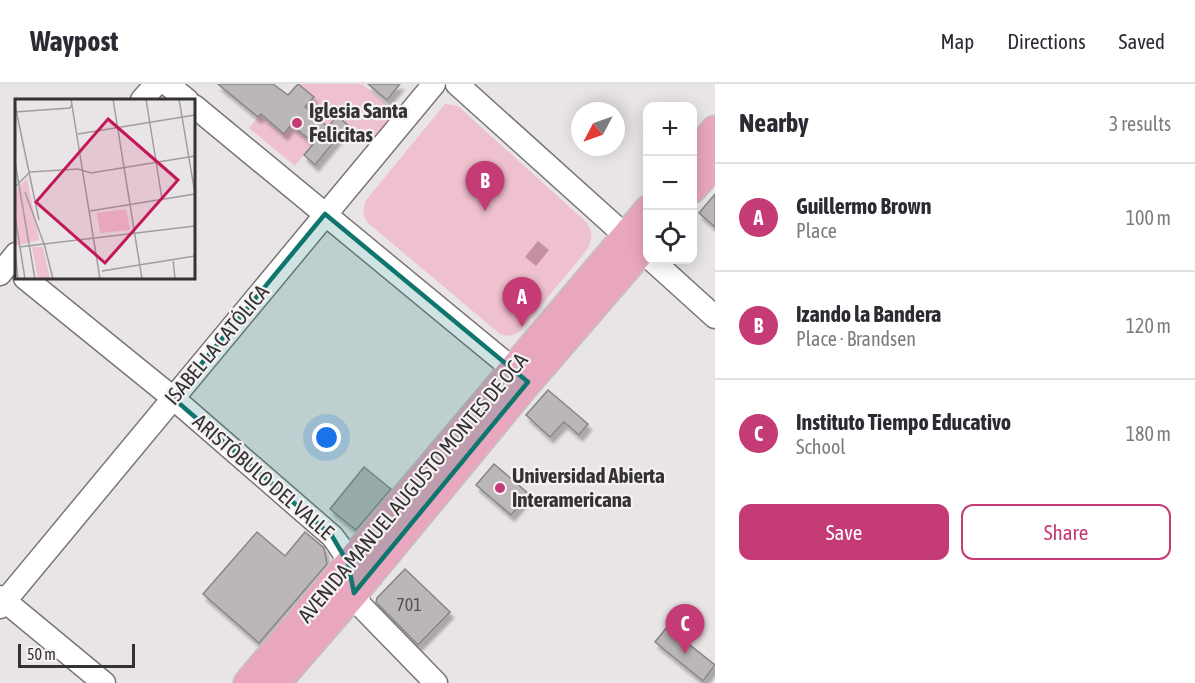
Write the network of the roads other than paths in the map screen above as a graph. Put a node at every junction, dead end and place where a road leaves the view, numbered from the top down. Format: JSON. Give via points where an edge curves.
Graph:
{"nodes":[{"id":1,"x":156,"y":84,"type":"edge"},
{"id":2,"x":167,"y":84,"type":"edge"},
{"id":3,"x":434,"y":84,"type":"edge"},
{"id":4,"x":456,"y":84,"type":"edge"},
{"id":5,"x":143,"y":99,"type":"edge"},
{"id":6,"x":186,"y":99,"type":"edge"},
{"id":7,"x":195,"y":107,"type":"edge"},
{"id":8,"x":715,"y":130,"type":"edge"},
{"id":9,"x":697,"y":151,"type":"edge"},
{"id":10,"x":715,"y":163,"type":"edge"},
{"id":11,"x":697,"y":184,"type":"edge"},
{"id":12,"x":325,"y":214,"type":"junction"},
{"id":13,"x":643,"y":249,"type":"edge"},
{"id":14,"x":659,"y":264,"type":"edge"},
{"id":15,"x":27,"y":279,"type":"edge"},
{"id":16,"x":715,"y":317,"type":"edge"},
{"id":17,"x":521,"y":376,"type":"junction"},
{"id":18,"x":172,"y":398,"type":"junction"},
{"id":19,"x":348,"y":563,"type":"junction"},
{"id":20,"x":354,"y":593,"type":"junction"},
{"id":21,"x":2,"y":601,"type":"edge"},
{"id":22,"x":104,"y":683,"type":"edge"},
{"id":23,"x":248,"y":683,"type":"edge"},
{"id":24,"x":276,"y":683,"type":"edge"},
{"id":25,"x":436,"y":683,"type":"edge"}],
"edges":[{"from":1,"to":5,"type":"street"},
{"from":2,"to":6,"type":"street"},
{"from":3,"to":12,"type":"street","name":"ISABEL LA CATÓLICA"},
{"from":4,"to":13,"type":"street"},
{"from":7,"to":12,"type":"street"},
{"from":8,"to":9,"type":"main road"},
{"from":10,"to":11,"type":"main road"},
{"from":12,"to":17,"type":"street"},
{"from":12,"to":18,"type":"street","name":"ISABEL LA CATÓLICA"},
{"from":13,"to":17,"type":"main road","name":"AVENIDA MANUEL AUGUSTO MONTES DE OCA"},
{"from":14,"to":16,"type":"street"},
{"from":15,"to":18,"type":"street","name":"ARISTÓBULO DEL VALLE"},
{"from":17,"to":19,"type":"main road","name":"AVENIDA MANUEL AUGUSTO MONTES DE OCA"},
{"from":17,"to":20,"type":"main road","name":"AVENIDA MANUEL AUGUSTO MONTES DE OCA"},
{"from":18,"to":19,"type":"street","name":"ARISTÓBULO DEL VALLE","via":[[332,536]]},
{"from":18,"to":21,"type":"street","name":"ISABEL LA CATÓLICA"},
{"from":19,"to":20,"type":"street","name":"ARISTÓBULO DEL VALLE"},
{"from":19,"to":23,"type":"main road","name":"AVENIDA MANUEL AUGUSTO MONTES DE OCA"},
{"from":20,"to":24,"type":"main road","name":"AVENIDA MANUEL AUGUSTO MONTES DE OCA"},
{"from":20,"to":25,"type":"street","name":"ARISTÓBULO DEL VALLE","via":[[371,619]]},
{"from":21,"to":22,"type":"street"}]}
